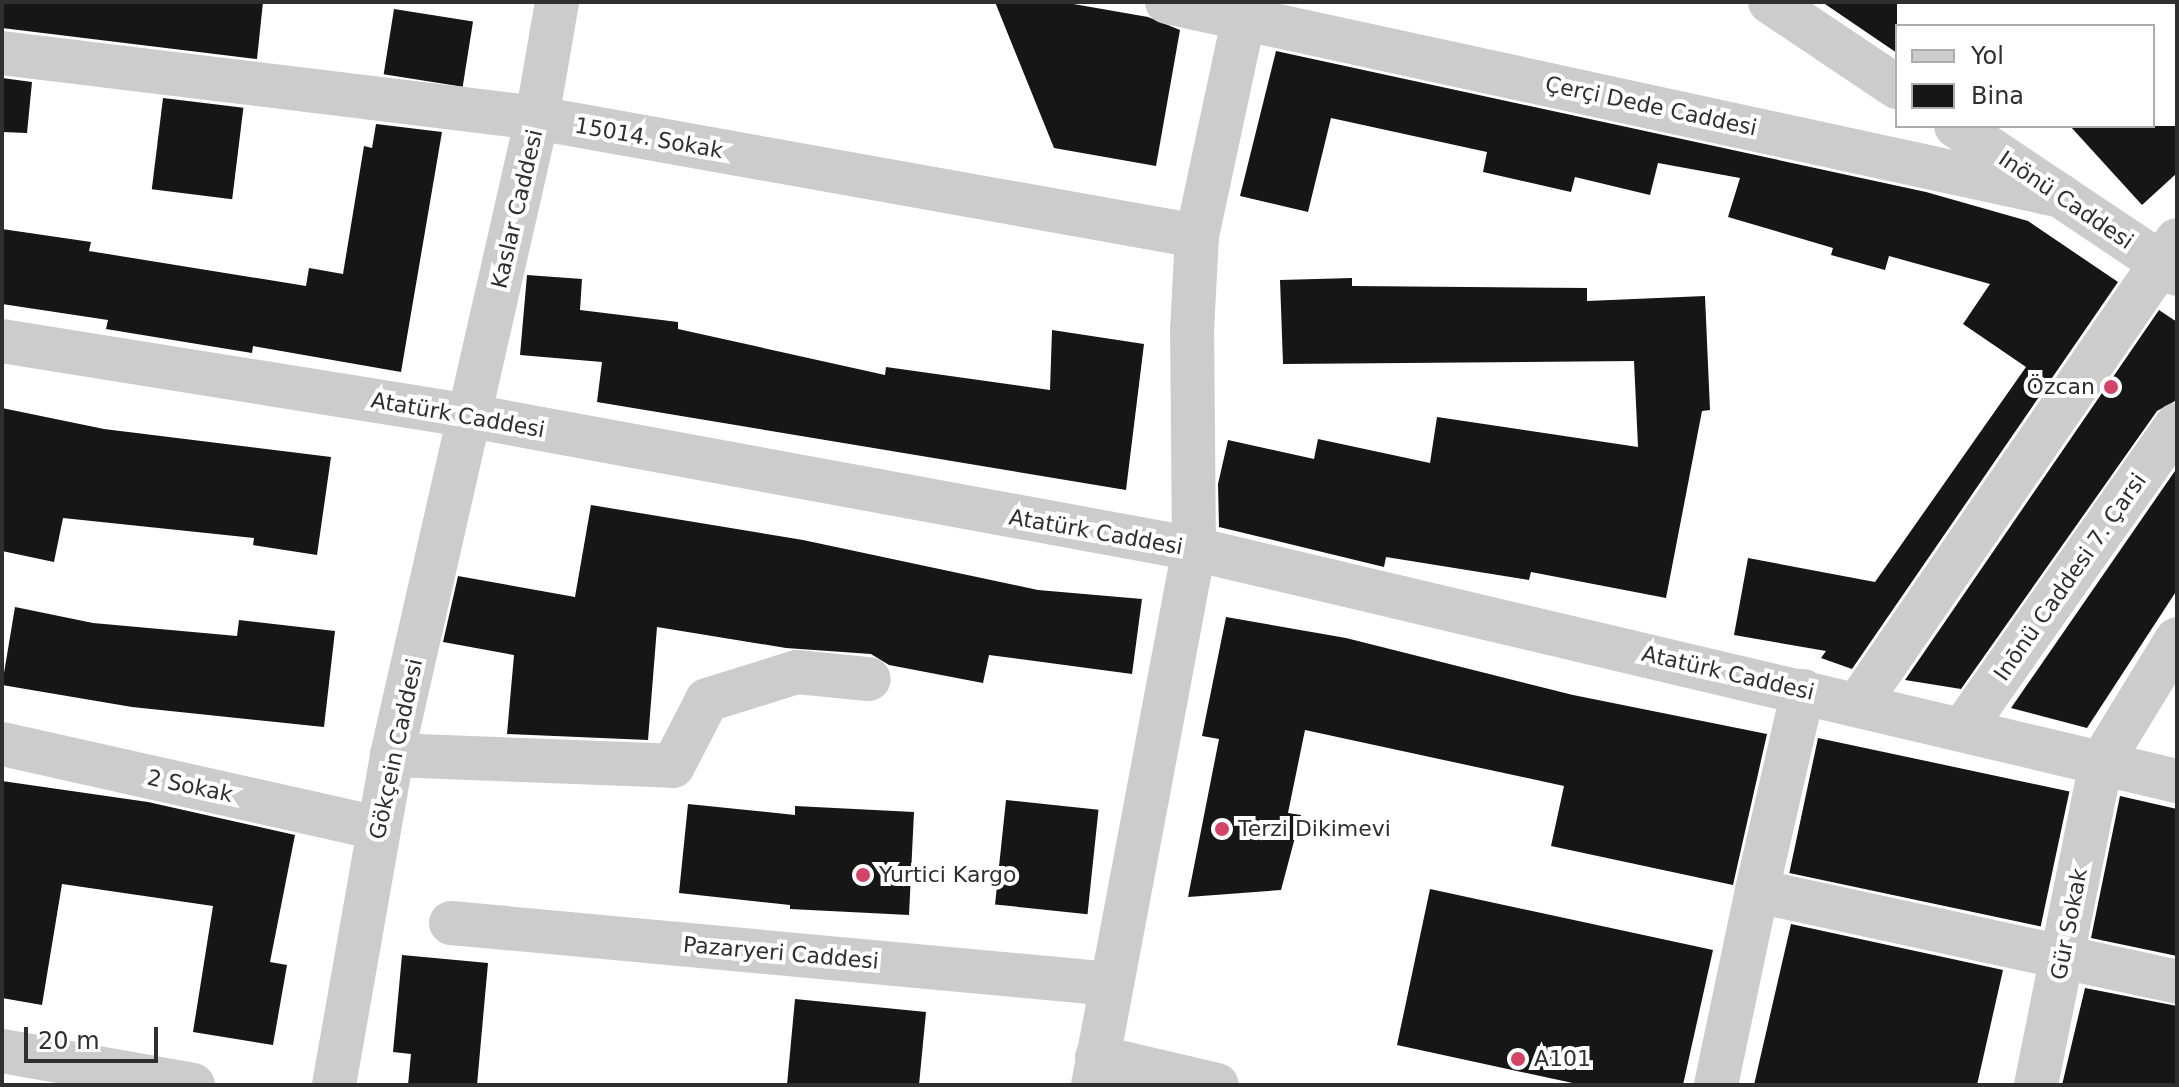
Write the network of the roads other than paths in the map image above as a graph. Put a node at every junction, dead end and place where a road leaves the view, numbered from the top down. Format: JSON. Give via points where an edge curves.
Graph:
{"nodes":[{"id":1,"x":557,"y":2,"type":"edge"},
{"id":2,"x":1167,"y":2,"type":"edge"},
{"id":3,"x":1770,"y":2,"type":"edge"},
{"id":4,"x":1244,"y":9,"type":"edge"},
{"id":5,"x":2,"y":53,"type":"edge"},
{"id":6,"x":1895,"y":86,"type":"edge"},
{"id":7,"x":537,"y":118,"type":"junction"},
{"id":8,"x":1959,"y":128,"type":"edge"},
{"id":9,"x":2061,"y":196,"type":"junction"},
{"id":10,"x":1197,"y":236,"type":"junction"},
{"id":11,"x":2171,"y":258,"type":"edge"},
{"id":12,"x":2,"y":341,"type":"edge"},
{"id":13,"x":471,"y":416,"type":"junction"},
{"id":14,"x":2177,"y":425,"type":"edge"},
{"id":15,"x":1194,"y":549,"type":"junction"},
{"id":16,"x":2177,"y":639,"type":"edge"},
{"id":17,"x":869,"y":679,"type":"dead end"},
{"id":18,"x":1803,"y":691,"type":"junction"},
{"id":19,"x":1858,"y":704,"type":"junction"},
{"id":20,"x":1963,"y":729,"type":"junction"},
{"id":21,"x":2,"y":744,"type":"edge"},
{"id":22,"x":392,"y":755,"type":"junction"},
{"id":23,"x":2101,"y":763,"type":"junction"},
{"id":24,"x":2177,"y":781,"type":"edge"},
{"id":25,"x":379,"y":828,"type":"junction"},
{"id":26,"x":1757,"y":891,"type":"junction"},
{"id":27,"x":451,"y":923,"type":"dead end"},
{"id":28,"x":2062,"y":960,"type":"junction"},
{"id":29,"x":2177,"y":982,"type":"edge"},
{"id":30,"x":1111,"y":984,"type":"junction"},
{"id":31,"x":2,"y":1051,"type":"edge"},
{"id":32,"x":1095,"y":1071,"type":"edge"},
{"id":33,"x":193,"y":1085,"type":"edge"},
{"id":34,"x":334,"y":1085,"type":"edge"},
{"id":35,"x":1217,"y":1085,"type":"edge"},
{"id":36,"x":1716,"y":1085,"type":"edge"},
{"id":37,"x":2036,"y":1085,"type":"edge"}],
"edges":[{"from":1,"to":7,"type":"street","name":"Kaslar Caddesi"},
{"from":2,"to":4,"type":"street","name":"Çerçi Dede Caddesi"},
{"from":3,"to":6,"type":"street"},
{"from":4,"to":9,"type":"street","name":"Çerçi Dede Caddesi"},
{"from":4,"to":10,"type":"street"},
{"from":5,"to":7,"type":"street","name":"15014. Sokak"},
{"from":7,"to":10,"type":"street","name":"15014. Sokak"},
{"from":7,"to":13,"type":"street","name":"Kaslar Caddesi"},
{"from":8,"to":9,"type":"street","name":"Inönü Caddesi"},
{"from":9,"to":11,"type":"street","name":"Inönü Caddesi"},
{"from":10,"to":15,"type":"street","via":[[1192,331]]},
{"from":11,"to":19,"type":"street"},
{"from":12,"to":13,"type":"street","name":"Atatürk Caddesi"},
{"from":13,"to":15,"type":"street","name":"Atatürk Caddesi"},
{"from":13,"to":22,"type":"street","name":"Gökçein Caddesi"},
{"from":14,"to":20,"type":"street","name":"Inōnü Caddesi 7. Çarsi"},
{"from":15,"to":18,"type":"street","name":"Atatürk Caddesi"},
{"from":15,"to":30,"type":"street"},
{"from":16,"to":23,"type":"street"},
{"from":17,"to":22,"type":"street","via":[[797,672],[707,700],[673,766]]},
{"from":18,"to":19,"type":"street","name":"Atatürk Caddesi"},
{"from":18,"to":26,"type":"street"},
{"from":19,"to":20,"type":"street","name":"Atatürk Caddesi"},
{"from":20,"to":23,"type":"street","name":"Atatürk Caddesi"},
{"from":21,"to":25,"type":"street","name":"2 Sokak"},
{"from":22,"to":25,"type":"street","name":"Gökçein Caddesi"},
{"from":23,"to":24,"type":"street","name":"Atatürk Caddesi"},
{"from":23,"to":28,"type":"street","name":"Gür Sokak"},
{"from":25,"to":34,"type":"street","name":"Gökçein Caddesi"},
{"from":26,"to":28,"type":"street"},
{"from":26,"to":36,"type":"street"},
{"from":27,"to":30,"type":"street","name":"Pazaryeri Caddesi"},
{"from":28,"to":29,"type":"street"},
{"from":28,"to":37,"type":"street","name":"Gür Sokak"},
{"from":30,"to":32,"type":"street"},
{"from":31,"to":33,"type":"street"},
{"from":32,"to":35,"type":"street"}]}
